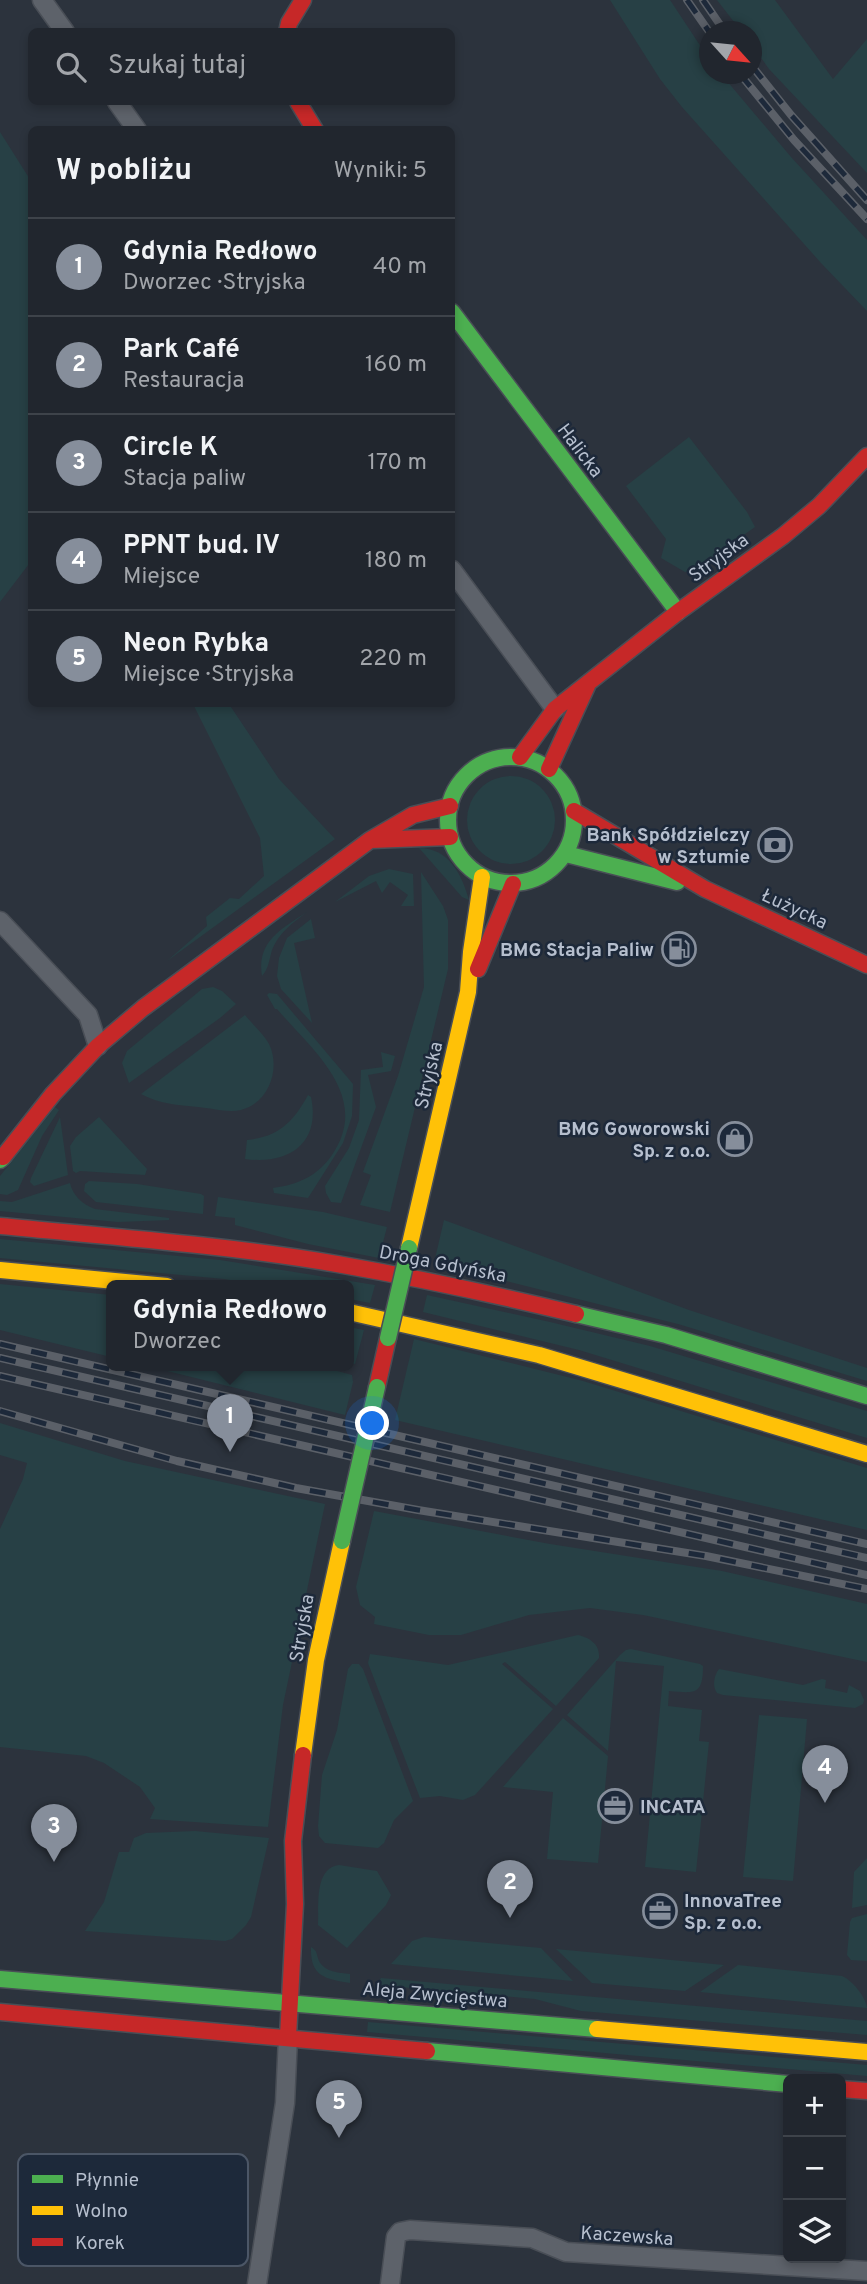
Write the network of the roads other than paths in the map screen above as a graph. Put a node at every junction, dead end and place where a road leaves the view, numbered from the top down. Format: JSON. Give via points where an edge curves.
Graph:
{"nodes":[{"id":1,"x":42,"y":0,"type":"edge"},
{"id":2,"x":303,"y":0,"type":"edge"},
{"id":3,"x":62,"y":28,"type":"edge"},
{"id":4,"x":288,"y":28,"type":"edge"},
{"id":5,"x":119,"y":105,"type":"edge"},
{"id":6,"x":300,"y":105,"type":"edge"},
{"id":7,"x":134,"y":126,"type":"edge"},
{"id":8,"x":313,"y":126,"type":"edge"},
{"id":9,"x":455,"y":316,"type":"edge"},
{"id":10,"x":867,"y":456,"type":"edge"},
{"id":11,"x":455,"y":574,"type":"edge"},
{"id":12,"x":678,"y":612,"type":"junction"},
{"id":13,"x":587,"y":685,"type":"junction"},
{"id":14,"x":555,"y":709,"type":"junction"},
{"id":15,"x":520,"y":758,"type":"junction"},
{"id":16,"x":549,"y":769,"type":"junction"},
{"id":17,"x":450,"y":806,"type":"junction"},
{"id":18,"x":574,"y":811,"type":"junction"},
{"id":19,"x":450,"y":837,"type":"junction"},
{"id":20,"x":370,"y":840,"type":"junction"},
{"id":21,"x":566,"y":854,"type":"junction"},
{"id":22,"x":482,"y":877,"type":"junction"},
{"id":23,"x":513,"y":884,"type":"junction"},
{"id":24,"x":705,"y":889,"type":"junction"},
{"id":25,"x":0,"y":920,"type":"edge"},
{"id":26,"x":867,"y":965,"type":"edge"},
{"id":27,"x":468,"y":992,"type":"junction"},
{"id":28,"x":98,"y":1046,"type":"junction"},
{"id":29,"x":1,"y":1158,"type":"edge"},
{"id":30,"x":0,"y":1226,"type":"edge"},
{"id":31,"x":0,"y":1270,"type":"edge"},
{"id":32,"x":106,"y":1280,"type":"edge"},
{"id":33,"x":354,"y":1313,"type":"edge"},
{"id":34,"x":867,"y":1396,"type":"edge"},
{"id":35,"x":867,"y":1454,"type":"edge"},
{"id":36,"x":0,"y":1979,"type":"edge"},
{"id":37,"x":290,"y":2001,"type":"junction"},
{"id":38,"x":0,"y":2012,"type":"edge"},
{"id":39,"x":288,"y":2037,"type":"junction"},
{"id":40,"x":867,"y":2052,"type":"edge"},
{"id":41,"x":783,"y":2084,"type":"edge"},
{"id":42,"x":846,"y":2089,"type":"edge"},
{"id":43,"x":867,"y":2091,"type":"edge"},
{"id":44,"x":867,"y":2271,"type":"edge"},
{"id":45,"x":257,"y":2284,"type":"edge"},
{"id":46,"x":390,"y":2284,"type":"edge"}],
"edges":[{"from":1,"to":3,"type":"street"},
{"from":2,"to":4,"type":"main road"},
{"from":5,"to":7,"type":"street"},
{"from":6,"to":8,"type":"main road"},
{"from":9,"to":12,"type":"main road","name":"Halicka"},
{"from":10,"to":12,"type":"main road","name":"Stryjska","via":[[801,521]]},
{"from":11,"to":14,"type":"street"},
{"from":12,"to":13,"type":"main road","name":"Stryjska"},
{"from":13,"to":14,"type":"main road","name":"Stryjska"},
{"from":13,"to":16,"type":"main road","name":"Stryjska"},
{"from":14,"to":15,"type":"main road","name":"Stryjska"},
{"from":15,"to":16,"type":"main road"},
{"from":15,"to":17,"type":"main road","via":[[497,759],[475,768],[459,785]]},
{"from":16,"to":18,"type":"main road","via":[[570,795]]},
{"from":17,"to":19,"type":"main road"},
{"from":17,"to":20,"type":"main road","via":[[413,815]]},
{"from":18,"to":21,"type":"main road","via":[[574,833]]},
{"from":18,"to":24,"type":"main road","name":"Łużycka"},
{"from":19,"to":20,"type":"main road"},
{"from":19,"to":22,"type":"main road","via":[[468,867]]},
{"from":20,"to":28,"type":"main road"},
{"from":21,"to":23,"type":"main road","via":[[552,870]]},
{"from":21,"to":24,"type":"main road","name":"Łużycka"},
{"from":22,"to":23,"type":"main road"},
{"from":22,"to":27,"type":"main road","name":"Stryjska"},
{"from":23,"to":27,"type":"main road","name":"Stryjska"},
{"from":24,"to":26,"type":"main road","name":"Łużycka"},
{"from":25,"to":28,"type":"street","via":[[88,1015]]},
{"from":27,"to":37,"type":"main road","name":"Stryjska","bridge":true,"via":[[316,1660],[293,1841]]},
{"from":28,"to":29,"type":"main road"},
{"from":30,"to":34,"type":"main road","name":"Droga Gdyńska","via":[[207,1246],[484,1292],[666,1335]]},
{"from":31,"to":32,"type":"main road"},
{"from":33,"to":35,"type":"main road","via":[[539,1355]]},
{"from":36,"to":37,"type":"main road","name":"Aleja Zwycięstwa"},
{"from":37,"to":39,"type":"main road","name":"Stryjska"},
{"from":37,"to":40,"type":"main road","name":"Aleja Zwycięstwa"},
{"from":38,"to":39,"type":"main road"},
{"from":39,"to":41,"type":"main road"},
{"from":39,"to":45,"type":"street","name":"Stryjska","via":[[285,2103]]},
{"from":42,"to":43,"type":"main road"},
{"from":44,"to":46,"type":"street","name":"Kaczewska","via":[[566,2252],[532,2238],[410,2230],[396,2237]]}]}
